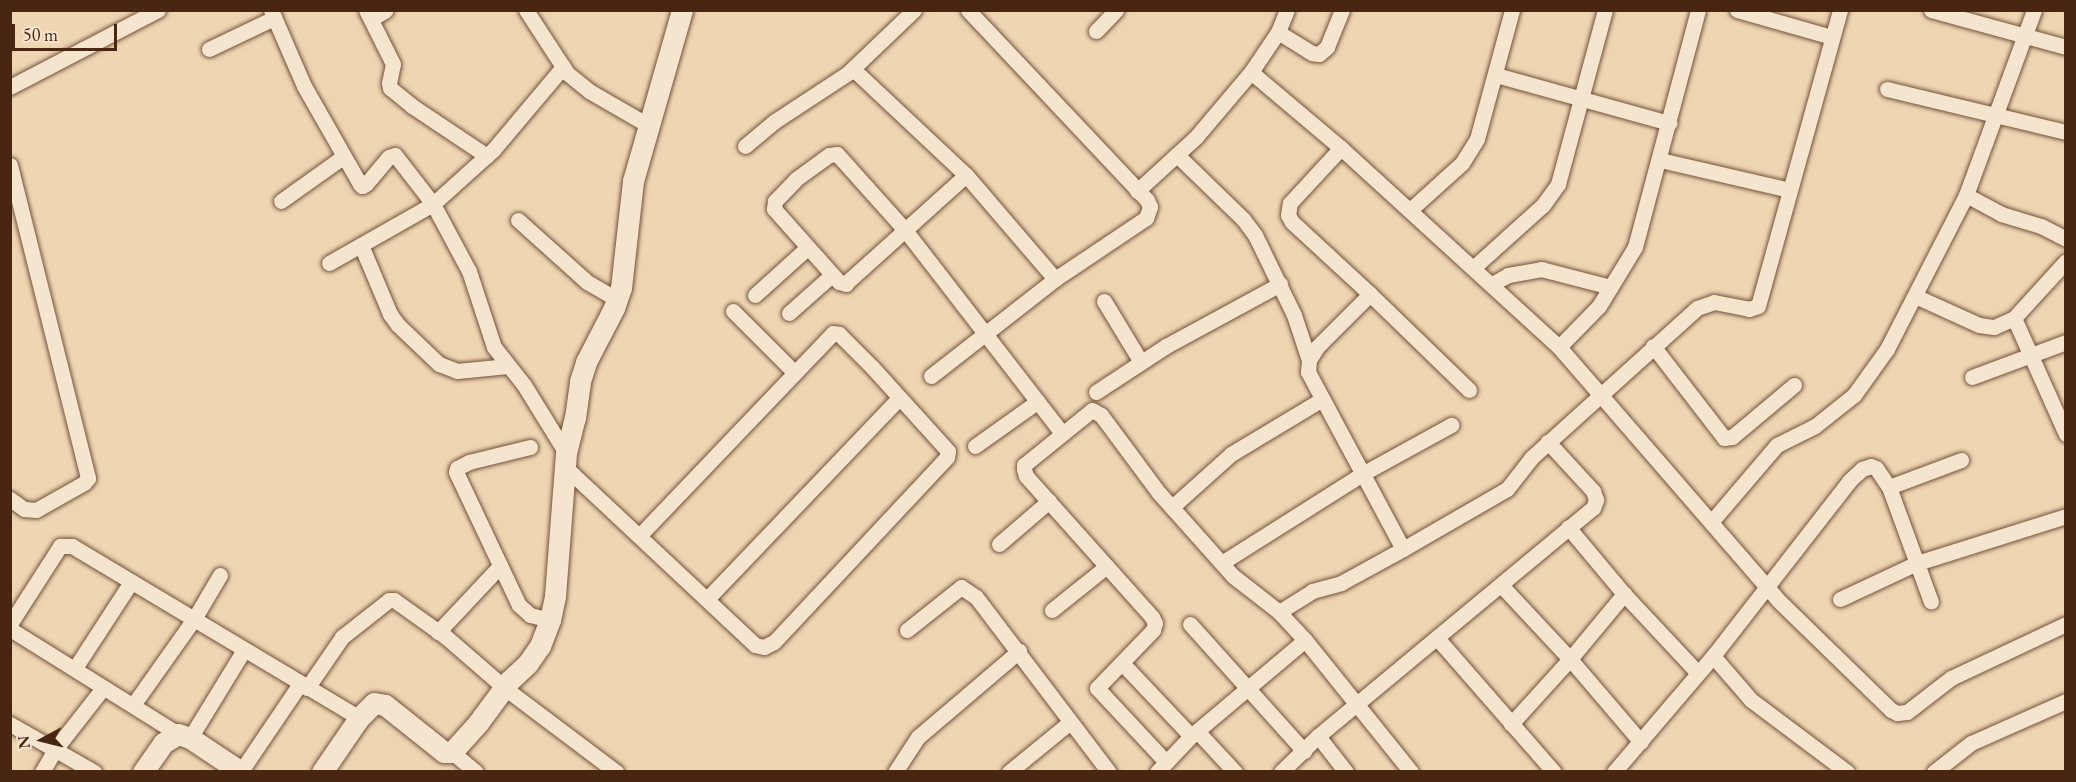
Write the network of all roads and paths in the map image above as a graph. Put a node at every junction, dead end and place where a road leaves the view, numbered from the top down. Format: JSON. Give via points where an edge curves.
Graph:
{"nodes":[{"id":1,"x":158,"y":10,"type":"edge"},
{"id":2,"x":386,"y":10,"type":"edge"},
{"id":3,"x":526,"y":10,"type":"edge"},
{"id":4,"x":682,"y":10,"type":"edge"},
{"id":5,"x":914,"y":10,"type":"edge"},
{"id":6,"x":968,"y":10,"type":"edge"},
{"id":7,"x":1116,"y":10,"type":"edge"},
{"id":8,"x":1287,"y":10,"type":"edge"},
{"id":9,"x":1342,"y":10,"type":"edge"},
{"id":10,"x":1512,"y":10,"type":"edge"},
{"id":11,"x":1605,"y":10,"type":"edge"},
{"id":12,"x":1698,"y":10,"type":"edge"},
{"id":13,"x":1737,"y":10,"type":"edge"},
{"id":14,"x":1839,"y":10,"type":"edge"},
{"id":15,"x":1931,"y":10,"type":"edge"},
{"id":16,"x":2034,"y":10,"type":"edge"},
{"id":17,"x":273,"y":14,"type":"edge"},
{"id":18,"x":369,"y":15,"type":"edge"},
{"id":19,"x":1096,"y":31,"type":"dead end"},
{"id":20,"x":1278,"y":32,"type":"junction"},
{"id":21,"x":2026,"y":36,"type":"junction"},
{"id":22,"x":1832,"y":37,"type":"junction"},
{"id":23,"x":2066,"y":47,"type":"edge"},
{"id":24,"x":209,"y":49,"type":"dead end"},
{"id":25,"x":563,"y":67,"type":"junction"},
{"id":26,"x":853,"y":69,"type":"junction"},
{"id":27,"x":1251,"y":72,"type":"junction"},
{"id":28,"x":1496,"y":75,"type":"junction"},
{"id":29,"x":10,"y":87,"type":"edge"},
{"id":30,"x":1887,"y":89,"type":"dead end"},
{"id":31,"x":1582,"y":98,"type":"junction"},
{"id":32,"x":1997,"y":117,"type":"junction"},
{"id":33,"x":1669,"y":123,"type":"junction"},
{"id":34,"x":648,"y":125,"type":"junction"},
{"id":35,"x":2066,"y":132,"type":"edge"},
{"id":36,"x":745,"y":146,"type":"dead end"},
{"id":37,"x":1341,"y":148,"type":"junction"},
{"id":38,"x":1177,"y":155,"type":"junction"},
{"id":39,"x":344,"y":156,"type":"junction"},
{"id":40,"x":487,"y":156,"type":"junction"},
{"id":41,"x":1660,"y":160,"type":"junction"},
{"id":42,"x":10,"y":165,"type":"edge"},
{"id":43,"x":966,"y":175,"type":"junction"},
{"id":44,"x":1790,"y":190,"type":"junction"},
{"id":45,"x":1137,"y":191,"type":"junction"},
{"id":46,"x":1966,"y":195,"type":"junction"},
{"id":47,"x":281,"y":201,"type":"dead end"},
{"id":48,"x":433,"y":204,"type":"junction"},
{"id":49,"x":1410,"y":210,"type":"junction"},
{"id":50,"x":518,"y":220,"type":"dead end"},
{"id":51,"x":905,"y":230,"type":"junction"},
{"id":52,"x":2066,"y":238,"type":"edge"},
{"id":53,"x":361,"y":245,"type":"junction"},
{"id":54,"x":807,"y":248,"type":"junction"},
{"id":55,"x":2066,"y":261,"type":"edge"},
{"id":56,"x":329,"y":263,"type":"dead end"},
{"id":57,"x":1473,"y":268,"type":"junction"},
{"id":58,"x":832,"y":275,"type":"junction"},
{"id":59,"x":1055,"y":279,"type":"junction"},
{"id":60,"x":1280,"y":284,"type":"junction"},
{"id":61,"x":1492,"y":284,"type":"junction"},
{"id":62,"x":1611,"y":287,"type":"junction"},
{"id":63,"x":1370,"y":294,"type":"junction"},
{"id":64,"x":755,"y":295,"type":"dead end"},
{"id":65,"x":1915,"y":296,"type":"junction"},
{"id":66,"x":617,"y":299,"type":"junction"},
{"id":67,"x":1104,"y":301,"type":"dead end"},
{"id":68,"x":733,"y":311,"type":"dead end"},
{"id":69,"x":789,"y":313,"type":"dead end"},
{"id":70,"x":2014,"y":318,"type":"junction"},
{"id":71,"x":985,"y":332,"type":"junction"},
{"id":72,"x":2066,"y":342,"type":"edge"},
{"id":73,"x":1653,"y":346,"type":"junction"},
{"id":74,"x":1559,"y":347,"type":"junction"},
{"id":75,"x":2032,"y":354,"type":"junction"},
{"id":76,"x":1309,"y":360,"type":"junction"},
{"id":77,"x":1141,"y":362,"type":"junction"},
{"id":78,"x":508,"y":366,"type":"junction"},
{"id":79,"x":794,"y":372,"type":"junction"},
{"id":80,"x":931,"y":376,"type":"dead end"},
{"id":81,"x":1972,"y":377,"type":"dead end"},
{"id":82,"x":1794,"y":385,"type":"dead end"},
{"id":83,"x":1470,"y":390,"type":"dead end"},
{"id":84,"x":1096,"y":392,"type":"dead end"},
{"id":85,"x":1599,"y":395,"type":"junction"},
{"id":86,"x":899,"y":398,"type":"junction"},
{"id":87,"x":1321,"y":400,"type":"junction"},
{"id":88,"x":1038,"y":401,"type":"junction"},
{"id":89,"x":1450,"y":424,"type":"dead end"},
{"id":90,"x":2065,"y":432,"type":"edge"},
{"id":91,"x":1062,"y":433,"type":"junction"},
{"id":92,"x":1548,"y":442,"type":"junction"},
{"id":93,"x":975,"y":446,"type":"dead end"},
{"id":94,"x":530,"y":447,"type":"dead end"},
{"id":95,"x":566,"y":460,"type":"junction"},
{"id":96,"x":1961,"y":460,"type":"dead end"},
{"id":97,"x":1362,"y":474,"type":"junction"},
{"id":98,"x":1889,"y":487,"type":"junction"},
{"id":99,"x":10,"y":499,"type":"edge"},
{"id":100,"x":1049,"y":501,"type":"junction"},
{"id":101,"x":1172,"y":507,"type":"junction"},
{"id":102,"x":2066,"y":516,"type":"edge"},
{"id":103,"x":1712,"y":522,"type":"junction"},
{"id":104,"x":1568,"y":527,"type":"junction"},
{"id":105,"x":639,"y":536,"type":"junction"},
{"id":106,"x":999,"y":544,"type":"dead end"},
{"id":107,"x":1403,"y":549,"type":"junction"},
{"id":108,"x":1223,"y":562,"type":"junction"},
{"id":109,"x":1917,"y":563,"type":"junction"},
{"id":110,"x":500,"y":566,"type":"junction"},
{"id":111,"x":1107,"y":566,"type":"junction"},
{"id":112,"x":220,"y":575,"type":"dead end"},
{"id":113,"x":131,"y":582,"type":"junction"},
{"id":114,"x":1501,"y":585,"type":"junction"},
{"id":115,"x":1767,"y":588,"type":"junction"},
{"id":116,"x":1624,"y":594,"type":"junction"},
{"id":117,"x":707,"y":599,"type":"junction"},
{"id":118,"x":1840,"y":599,"type":"dead end"},
{"id":119,"x":1931,"y":602,"type":"dead end"},
{"id":120,"x":1052,"y":610,"type":"dead end"},
{"id":121,"x":1279,"y":612,"type":"junction"},
{"id":122,"x":194,"y":620,"type":"junction"},
{"id":123,"x":550,"y":620,"type":"junction"},
{"id":124,"x":10,"y":624,"type":"edge"},
{"id":125,"x":1190,"y":624,"type":"dead end"},
{"id":126,"x":2066,"y":624,"type":"edge"},
{"id":127,"x":10,"y":629,"type":"edge"},
{"id":128,"x":907,"y":630,"type":"dead end"},
{"id":129,"x":438,"y":632,"type":"junction"},
{"id":130,"x":1437,"y":638,"type":"junction"},
{"id":131,"x":1305,"y":640,"type":"junction"},
{"id":132,"x":244,"y":650,"type":"junction"},
{"id":133,"x":1019,"y":651,"type":"junction"},
{"id":134,"x":1713,"y":656,"type":"junction"},
{"id":135,"x":1570,"y":659,"type":"junction"},
{"id":136,"x":1122,"y":663,"type":"junction"},
{"id":137,"x":75,"y":668,"type":"junction"},
{"id":138,"x":1698,"y":673,"type":"junction"},
{"id":139,"x":303,"y":686,"type":"junction"},
{"id":140,"x":1248,"y":686,"type":"junction"},
{"id":141,"x":103,"y":688,"type":"junction"},
{"id":142,"x":506,"y":689,"type":"junction"},
{"id":143,"x":2066,"y":702,"type":"edge"},
{"id":144,"x":1357,"y":704,"type":"junction"},
{"id":145,"x":134,"y":705,"type":"junction"},
{"id":146,"x":359,"y":718,"type":"junction"},
{"id":147,"x":1070,"y":722,"type":"junction"},
{"id":148,"x":10,"y":724,"type":"edge"},
{"id":149,"x":1511,"y":724,"type":"junction"},
{"id":150,"x":1194,"y":733,"type":"junction"},
{"id":151,"x":184,"y":736,"type":"junction"},
{"id":152,"x":1318,"y":736,"type":"junction"},
{"id":153,"x":1641,"y":742,"type":"junction"},
{"id":154,"x":56,"y":748,"type":"junction"},
{"id":155,"x":452,"y":753,"type":"junction"},
{"id":156,"x":1298,"y":761,"type":"edge"},
{"id":157,"x":1161,"y":767,"type":"edge"},
{"id":158,"x":1944,"y":768,"type":"edge"},
{"id":159,"x":42,"y":771,"type":"edge"},
{"id":160,"x":94,"y":771,"type":"edge"},
{"id":161,"x":143,"y":771,"type":"edge"},
{"id":162,"x":241,"y":771,"type":"edge"},
{"id":163,"x":322,"y":771,"type":"edge"},
{"id":164,"x":476,"y":771,"type":"edge"},
{"id":165,"x":616,"y":771,"type":"edge"},
{"id":166,"x":895,"y":771,"type":"edge"},
{"id":167,"x":1009,"y":771,"type":"edge"},
{"id":168,"x":1109,"y":771,"type":"edge"},
{"id":169,"x":1235,"y":771,"type":"edge"},
{"id":170,"x":1281,"y":771,"type":"edge"},
{"id":171,"x":1346,"y":771,"type":"edge"},
{"id":172,"x":1411,"y":771,"type":"edge"},
{"id":173,"x":1554,"y":771,"type":"edge"},
{"id":174,"x":1614,"y":771,"type":"edge"},
{"id":175,"x":1847,"y":771,"type":"edge"}],
"edges":[{"from":1,"to":29,"type":"street"},
{"from":2,"to":18,"type":"street"},
{"from":3,"to":25,"type":"street"},
{"from":4,"to":34,"type":"street"},
{"from":5,"to":26,"type":"street"},
{"from":6,"to":45,"type":"street"},
{"from":7,"to":19,"type":"street"},
{"from":8,"to":20,"type":"street"},
{"from":9,"to":20,"type":"street","via":[[1327,47],[1318,54]]},
{"from":10,"to":28,"type":"street"},
{"from":11,"to":31,"type":"street"},
{"from":12,"to":33,"type":"street"},
{"from":13,"to":22,"type":"street"},
{"from":14,"to":22,"type":"street"},
{"from":15,"to":21,"type":"street"},
{"from":16,"to":21,"type":"street"},
{"from":17,"to":24,"type":"street"},
{"from":17,"to":39,"type":"street","via":[[304,86]]},
{"from":18,"to":40,"type":"street","via":[[393,64],[390,88]]},
{"from":20,"to":27,"type":"street"},
{"from":21,"to":23,"type":"street"},
{"from":21,"to":32,"type":"street"},
{"from":22,"to":44,"type":"street"},
{"from":25,"to":34,"type":"street","via":[[589,92]]},
{"from":25,"to":40,"type":"street"},
{"from":26,"to":36,"type":"street"},
{"from":26,"to":43,"type":"street"},
{"from":27,"to":37,"type":"street"},
{"from":27,"to":38,"type":"street"},
{"from":28,"to":31,"type":"street"},
{"from":28,"to":49,"type":"street","via":[[1471,151]]},
{"from":30,"to":32,"type":"street"},
{"from":31,"to":33,"type":"street"},
{"from":31,"to":57,"type":"street","via":[[1551,197]]},
{"from":32,"to":35,"type":"street"},
{"from":32,"to":46,"type":"street"},
{"from":33,"to":41,"type":"street"},
{"from":34,"to":66,"type":"street","via":[[633,181]]},
{"from":37,"to":49,"type":"street"},
{"from":37,"to":63,"type":"street","via":[[1290,203],[1288,216]]},
{"from":38,"to":45,"type":"street"},
{"from":38,"to":60,"type":"street","via":[[1243,219]]},
{"from":39,"to":47,"type":"street"},
{"from":39,"to":48,"type":"street","via":[[362,186],[389,157],[395,156]]},
{"from":40,"to":48,"type":"street"},
{"from":41,"to":44,"type":"street"},
{"from":41,"to":62,"type":"street","via":[[1635,247]]},
{"from":42,"to":99,"type":"street","via":[[88,478],[36,510],[24,509]]},
{"from":43,"to":51,"type":"street"},
{"from":43,"to":59,"type":"street"},
{"from":44,"to":73,"type":"street","via":[[1758,306],[1749,309],[1714,302],[1704,304]]},
{"from":45,"to":59,"type":"street","via":[[1150,207],[1146,218]]},
{"from":46,"to":52,"type":"street","via":[[2001,214]]},
{"from":46,"to":65,"type":"street"},
{"from":48,"to":53,"type":"street"},
{"from":48,"to":78,"type":"street","via":[[469,272],[494,347]]},
{"from":49,"to":57,"type":"street"},
{"from":50,"to":66,"type":"street","via":[[587,282]]},
{"from":51,"to":54,"type":"street","via":[[834,153],[796,179],[774,205],[775,212]]},
{"from":51,"to":58,"type":"street","via":[[846,284],[842,285]]},
{"from":51,"to":71,"type":"street"},
{"from":53,"to":56,"type":"street"},
{"from":53,"to":78,"type":"street","via":[[390,314],[440,364],[457,371]]},
{"from":54,"to":58,"type":"street"},
{"from":54,"to":64,"type":"street"},
{"from":55,"to":70,"type":"street"},
{"from":57,"to":61,"type":"street"},
{"from":58,"to":69,"type":"street"},
{"from":59,"to":71,"type":"street"},
{"from":60,"to":76,"type":"street"},
{"from":60,"to":77,"type":"street"},
{"from":61,"to":62,"type":"street","via":[[1508,275],[1541,269]]},
{"from":61,"to":74,"type":"street"},
{"from":62,"to":74,"type":"street","via":[[1599,306]]},
{"from":63,"to":76,"type":"street"},
{"from":63,"to":83,"type":"street"},
{"from":65,"to":70,"type":"street","via":[[1987,327]]},
{"from":65,"to":103,"type":"street","via":[[1887,349],[1854,395],[1830,416],[1777,445]]},
{"from":66,"to":95,"type":"street","via":[[586,362]]},
{"from":67,"to":77,"type":"street"},
{"from":68,"to":79,"type":"street"},
{"from":70,"to":75,"type":"street"},
{"from":71,"to":80,"type":"street"},
{"from":71,"to":88,"type":"street"},
{"from":72,"to":75,"type":"street"},
{"from":73,"to":82,"type":"street","via":[[1724,438],[1732,437]]},
{"from":73,"to":85,"type":"street"},
{"from":74,"to":85,"type":"street"},
{"from":75,"to":81,"type":"street"},
{"from":75,"to":90,"type":"street"},
{"from":76,"to":87,"type":"street","via":[[1309,377]]},
{"from":77,"to":84,"type":"street"},
{"from":78,"to":95,"type":"street","via":[[524,385]]},
{"from":79,"to":86,"type":"street","via":[[830,334],[836,333]]},
{"from":79,"to":105,"type":"street"},
{"from":85,"to":92,"type":"street"},
{"from":85,"to":103,"type":"street"},
{"from":86,"to":117,"type":"street"},
{"from":86,"to":117,"type":"street","via":[[949,454],[774,642],[764,647],[755,645]]},
{"from":87,"to":97,"type":"street"},
{"from":87,"to":101,"type":"street","via":[[1231,454]]},
{"from":88,"to":91,"type":"street"},
{"from":88,"to":93,"type":"street"},
{"from":89,"to":97,"type":"street"},
{"from":91,"to":100,"type":"street","via":[[1024,465]]},
{"from":91,"to":101,"type":"street","via":[[1088,412],[1096,411]]},
{"from":92,"to":104,"type":"street","via":[[1596,496],[1593,508]]},
{"from":92,"to":107,"type":"street","via":[[1507,489]]},
{"from":94,"to":110,"type":"street","via":[[469,462],[456,472]]},
{"from":95,"to":105,"type":"street"},
{"from":95,"to":123,"type":"street"},
{"from":96,"to":98,"type":"street"},
{"from":97,"to":107,"type":"street"},
{"from":97,"to":108,"type":"street"},
{"from":98,"to":109,"type":"street"},
{"from":98,"to":115,"type":"street","via":[[1871,466],[1855,474]]},
{"from":100,"to":106,"type":"street"},
{"from":100,"to":111,"type":"street"},
{"from":101,"to":108,"type":"street"},
{"from":102,"to":109,"type":"street"},
{"from":103,"to":115,"type":"street"},
{"from":104,"to":114,"type":"street"},
{"from":104,"to":116,"type":"street"},
{"from":105,"to":117,"type":"street"},
{"from":107,"to":121,"type":"street","via":[[1341,584],[1312,591]]},
{"from":108,"to":121,"type":"street","via":[[1243,586]]},
{"from":109,"to":118,"type":"street"},
{"from":109,"to":119,"type":"street"},
{"from":110,"to":123,"type":"street","via":[[524,612]]},
{"from":110,"to":129,"type":"street"},
{"from":111,"to":120,"type":"street"},
{"from":111,"to":136,"type":"street","via":[[1155,623]]},
{"from":112,"to":122,"type":"street"},
{"from":113,"to":122,"type":"street"},
{"from":113,"to":124,"type":"street","via":[[72,546],[60,546]]},
{"from":113,"to":137,"type":"street"},
{"from":114,"to":130,"type":"street"},
{"from":114,"to":135,"type":"street"},
{"from":115,"to":126,"type":"street","via":[[1897,713],[1907,712],[1951,678]]},
{"from":115,"to":134,"type":"street"},
{"from":116,"to":135,"type":"street"},
{"from":116,"to":138,"type":"street"},
{"from":121,"to":131,"type":"street"},
{"from":122,"to":132,"type":"street"},
{"from":122,"to":145,"type":"street"},
{"from":123,"to":142,"type":"street","via":[[540,646]]},
{"from":125,"to":140,"type":"street"},
{"from":127,"to":137,"type":"street"},
{"from":128,"to":133,"type":"street","via":[[961,587],[975,597]]},
{"from":129,"to":139,"type":"street","via":[[400,602],[389,600],[342,637]]},
{"from":129,"to":142,"type":"street"},
{"from":130,"to":144,"type":"street"},
{"from":130,"to":149,"type":"street"},
{"from":131,"to":140,"type":"street"},
{"from":131,"to":144,"type":"street"},
{"from":132,"to":139,"type":"street"},
{"from":132,"to":151,"type":"street"},
{"from":133,"to":147,"type":"street"},
{"from":133,"to":166,"type":"street","via":[[918,737]]},
{"from":134,"to":138,"type":"street"},
{"from":134,"to":175,"type":"street","via":[[1751,700]]},
{"from":135,"to":149,"type":"street"},
{"from":135,"to":153,"type":"street"},
{"from":136,"to":150,"type":"street"},
{"from":136,"to":157,"type":"street","via":[[1098,684],[1097,690]]},
{"from":137,"to":141,"type":"street"},
{"from":138,"to":153,"type":"street"},
{"from":139,"to":146,"type":"street"},
{"from":139,"to":162,"type":"street"},
{"from":140,"to":150,"type":"street"},
{"from":140,"to":156,"type":"street"},
{"from":141,"to":145,"type":"street"},
{"from":141,"to":154,"type":"street"},
{"from":142,"to":155,"type":"street"},
{"from":142,"to":165,"type":"street"},
{"from":143,"to":158,"type":"street","via":[[1971,743]]},
{"from":144,"to":152,"type":"street"},
{"from":144,"to":172,"type":"street"},
{"from":145,"to":151,"type":"street"},
{"from":146,"to":155,"type":"street","via":[[374,703],[385,705],[444,752]]},
{"from":146,"to":163,"type":"street"},
{"from":147,"to":167,"type":"street"},
{"from":147,"to":168,"type":"street"},
{"from":148,"to":154,"type":"street"},
{"from":149,"to":173,"type":"street"},
{"from":150,"to":157,"type":"street"},
{"from":150,"to":169,"type":"street"},
{"from":151,"to":161,"type":"street","via":[[163,743]]},
{"from":151,"to":162,"type":"street"},
{"from":152,"to":156,"type":"street"},
{"from":152,"to":171,"type":"street"},
{"from":153,"to":174,"type":"street"},
{"from":154,"to":159,"type":"street"},
{"from":154,"to":160,"type":"street"},
{"from":155,"to":164,"type":"street"},
{"from":156,"to":170,"type":"street"}]}
